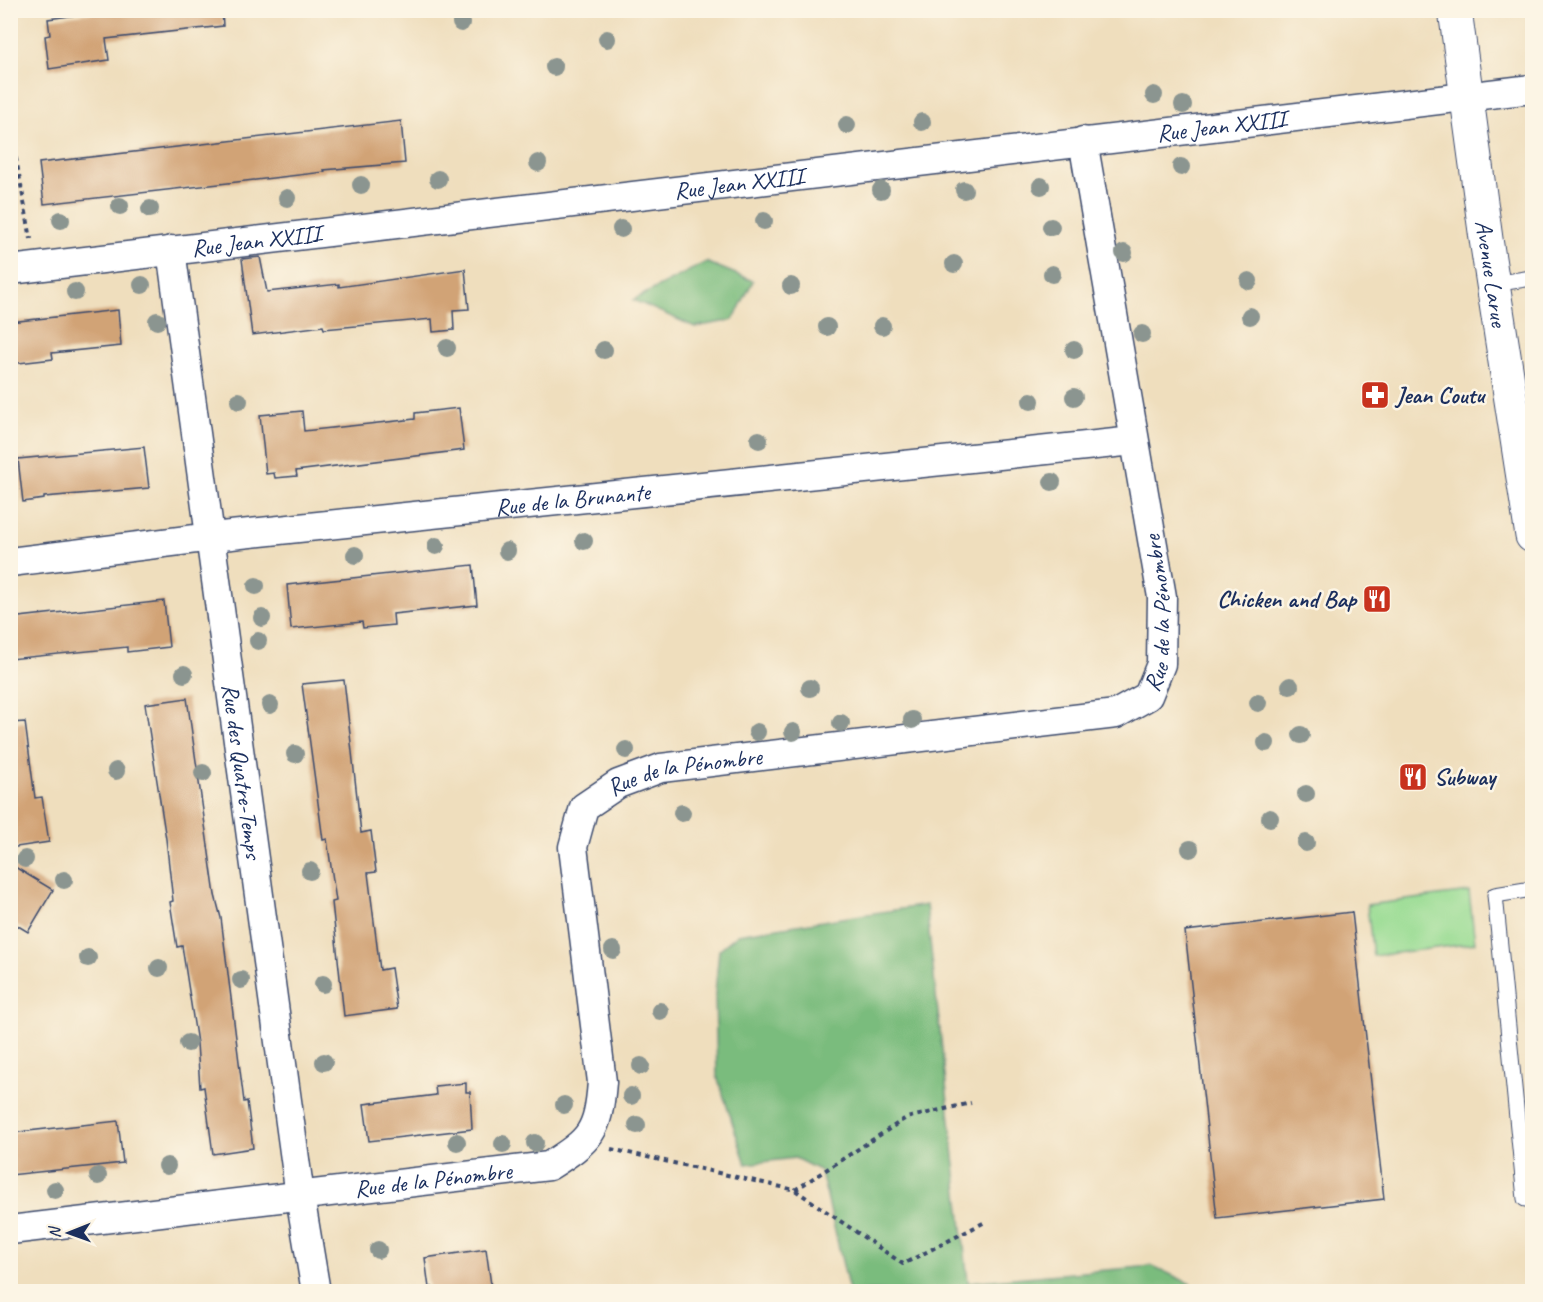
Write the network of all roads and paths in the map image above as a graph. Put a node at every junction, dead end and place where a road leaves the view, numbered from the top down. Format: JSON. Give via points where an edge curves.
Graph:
{"nodes":[{"id":1,"x":1455,"y":10,"type":"edge"},
{"id":2,"x":1533,"y":89,"type":"edge"},
{"id":3,"x":1466,"y":96,"type":"junction"},
{"id":4,"x":10,"y":113,"type":"edge"},
{"id":5,"x":1083,"y":141,"type":"junction"},
{"id":6,"x":171,"y":250,"type":"junction"},
{"id":7,"x":23,"y":268,"type":"edge"},
{"id":8,"x":1533,"y":278,"type":"edge"},
{"id":9,"x":1493,"y":284,"type":"junction"},
{"id":10,"x":1134,"y":441,"type":"junction"},
{"id":11,"x":1533,"y":536,"type":"edge"},
{"id":12,"x":212,"y":537,"type":"junction"},
{"id":13,"x":10,"y":562,"type":"edge"},
{"id":14,"x":1533,"y":889,"type":"edge"},
{"id":15,"x":971,"y":1103,"type":"dead end"},
{"id":16,"x":582,"y":1144,"type":"junction"},
{"id":17,"x":795,"y":1190,"type":"junction"},
{"id":18,"x":300,"y":1196,"type":"junction"},
{"id":19,"x":1533,"y":1198,"type":"edge"},
{"id":20,"x":987,"y":1221,"type":"dead end"},
{"id":21,"x":10,"y":1230,"type":"edge"},
{"id":22,"x":316,"y":1292,"type":"edge"}],
"edges":[{"from":1,"to":3,"type":"street","name":"Avenue Larue"},
{"from":2,"to":3,"type":"street","name":"Rue Jean XXIII"},
{"from":3,"to":5,"type":"street","name":"Rue Jean XXIII"},
{"from":3,"to":9,"type":"street","name":"Avenue Larue"},
{"from":4,"to":7,"type":"path"},
{"from":5,"to":6,"type":"street","name":"Rue Jean XXIII"},
{"from":5,"to":10,"type":"street","name":"Rue de la Pénombre"},
{"from":6,"to":7,"type":"street","name":"Rue Jean XXIII"},
{"from":6,"to":12,"type":"street","name":"Rue des Quatre-Temps"},
{"from":8,"to":9,"type":"lane"},
{"from":9,"to":11,"type":"street","name":"Avenue Larue"},
{"from":10,"to":12,"type":"street","name":"Rue de la Brunante"},
{"from":10,"to":16,"type":"street","name":"Rue de la Pénombre","via":[[1162,597],[1161,664],[1148,696],[1116,714],[661,768],[618,784],[584,807],[573,847],[602,1082],[599,1116]]},
{"from":12,"to":13,"type":"street","name":"Rue de la Brunante"},
{"from":12,"to":18,"type":"street","name":"Rue des Quatre-Temps"},
{"from":14,"to":19,"type":"lane","via":[[1496,895],[1525,1199]]},
{"from":15,"to":17,"type":"path","via":[[906,1118]]},
{"from":16,"to":17,"type":"path"},
{"from":16,"to":18,"type":"street","name":"Rue de la Pénombre","via":[[549,1166]]},
{"from":17,"to":20,"type":"path","via":[[903,1264]]},
{"from":18,"to":21,"type":"street","name":"Rue de la Pénombre"},
{"from":18,"to":22,"type":"street","name":"Rue des Quatre-Temps"}]}
